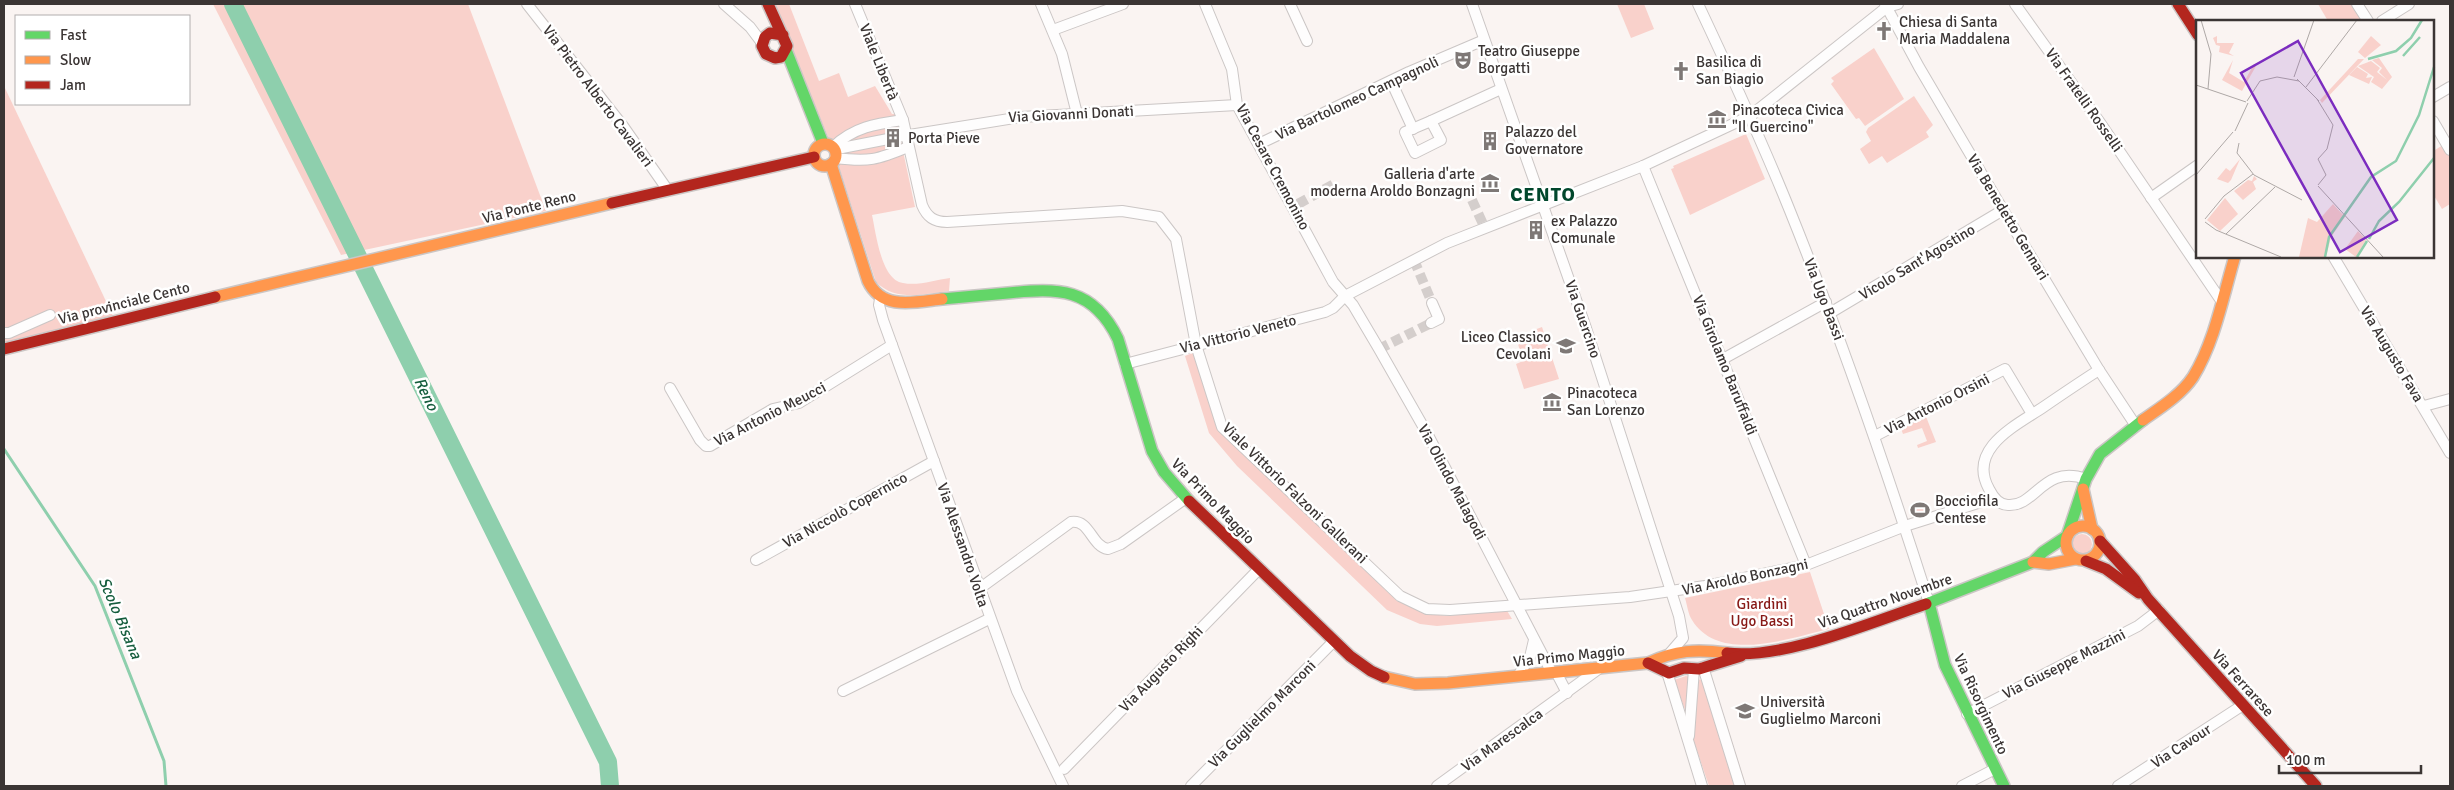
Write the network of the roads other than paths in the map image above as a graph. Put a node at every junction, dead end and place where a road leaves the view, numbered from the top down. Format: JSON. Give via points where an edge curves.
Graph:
{"nodes":[{"id":1,"x":527,"y":4,"type":"edge"},
{"id":2,"x":724,"y":4,"type":"edge"},
{"id":3,"x":855,"y":4,"type":"edge"},
{"id":4,"x":1041,"y":4,"type":"edge"},
{"id":5,"x":1123,"y":4,"type":"edge"},
{"id":6,"x":1205,"y":4,"type":"edge"},
{"id":7,"x":1290,"y":4,"type":"edge"},
{"id":8,"x":1472,"y":4,"type":"edge"},
{"id":9,"x":1698,"y":4,"type":"edge"},
{"id":10,"x":1898,"y":4,"type":"edge"},
{"id":11,"x":2015,"y":4,"type":"edge"},
{"id":12,"x":2178,"y":4,"type":"edge"},
{"id":13,"x":2357,"y":4,"type":"edge"},
{"id":14,"x":2409,"y":4,"type":"edge"},
{"id":15,"x":1886,"y":5,"type":"edge"},
{"id":16,"x":769,"y":6,"type":"edge"},
{"id":17,"x":2367,"y":20,"type":"edge"},
{"id":18,"x":2384,"y":20,"type":"edge"},
{"id":19,"x":1053,"y":30,"type":"junction"},
{"id":20,"x":2196,"y":32,"type":"edge"},
{"id":21,"x":783,"y":35,"type":"junction"},
{"id":22,"x":766,"y":37,"type":"junction"},
{"id":23,"x":1484,"y":40,"type":"junction"},
{"id":24,"x":1307,"y":41,"type":"dead end"},
{"id":25,"x":786,"y":50,"type":"junction"},
{"id":26,"x":777,"y":58,"type":"junction"},
{"id":27,"x":795,"y":74,"type":"junction"},
{"id":28,"x":1391,"y":81,"type":"junction"},
{"id":29,"x":2450,"y":86,"type":"edge"},
{"id":30,"x":1501,"y":89,"type":"junction"},
{"id":31,"x":2434,"y":96,"type":"edge"},
{"id":32,"x":1237,"y":105,"type":"junction"},
{"id":33,"x":1077,"y":114,"type":"junction"},
{"id":34,"x":1750,"y":116,"type":"junction"},
{"id":35,"x":903,"y":120,"type":"junction"},
{"id":36,"x":1431,"y":121,"type":"junction"},
{"id":37,"x":2434,"y":123,"type":"edge"},
{"id":38,"x":1413,"y":129,"type":"junction"},
{"id":39,"x":897,"y":137,"type":"junction"},
{"id":40,"x":1259,"y":144,"type":"junction"},
{"id":41,"x":908,"y":147,"type":"junction"},
{"id":42,"x":2450,"y":150,"type":"edge"},
{"id":43,"x":833,"y":152,"type":"junction"},
{"id":44,"x":814,"y":157,"type":"junction"},
{"id":45,"x":1643,"y":166,"type":"junction"},
{"id":46,"x":2196,"y":166,"type":"edge"},
{"id":47,"x":667,"y":189,"type":"junction"},
{"id":48,"x":2151,"y":198,"type":"junction"},
{"id":49,"x":1544,"y":206,"type":"junction"},
{"id":50,"x":2003,"y":210,"type":"junction"},
{"id":51,"x":2234,"y":258,"type":"edge"},
{"id":52,"x":2335,"y":258,"type":"edge"},
{"id":53,"x":252,"y":287,"type":"joint"},
{"id":54,"x":1345,"y":296,"type":"junction"},
{"id":55,"x":880,"y":299,"type":"junction"},
{"id":56,"x":1826,"y":302,"type":"junction"},
{"id":57,"x":2222,"y":302,"type":"junction"},
{"id":58,"x":1432,"y":303,"type":"tunnel mouth"},
{"id":59,"x":1830,"y":313,"type":"junction"},
{"id":60,"x":50,"y":315,"type":"dead end"},
{"id":61,"x":1431,"y":323,"type":"dead end"},
{"id":62,"x":4,"y":332,"type":"edge"},
{"id":63,"x":892,"y":345,"type":"junction"},
{"id":64,"x":1196,"y":345,"type":"junction"},
{"id":65,"x":4,"y":349,"type":"edge"},
{"id":66,"x":1723,"y":359,"type":"junction"},
{"id":67,"x":1125,"y":364,"type":"junction"},
{"id":68,"x":2099,"y":370,"type":"junction"},
{"id":69,"x":670,"y":388,"type":"dead end"},
{"id":70,"x":2450,"y":399,"type":"edge"},
{"id":71,"x":2424,"y":406,"type":"junction"},
{"id":72,"x":2032,"y":414,"type":"junction"},
{"id":73,"x":2136,"y":426,"type":"junction"},
{"id":74,"x":1875,"y":436,"type":"junction"},
{"id":75,"x":2450,"y":453,"type":"edge"},
{"id":76,"x":934,"y":460,"type":"junction"},
{"id":77,"x":2085,"y":484,"type":"junction"},
{"id":78,"x":1186,"y":498,"type":"junction"},
{"id":79,"x":1994,"y":498,"type":"junction"},
{"id":80,"x":1905,"y":526,"type":"junction"},
{"id":81,"x":2092,"y":529,"type":"junction"},
{"id":82,"x":2067,"y":536,"type":"junction"},
{"id":83,"x":2100,"y":541,"type":"junction"},
{"id":84,"x":756,"y":560,"type":"dead end"},
{"id":85,"x":2081,"y":560,"type":"junction"},
{"id":86,"x":2034,"y":562,"type":"junction"},
{"id":87,"x":1806,"y":565,"type":"junction"},
{"id":88,"x":1259,"y":569,"type":"junction"},
{"id":89,"x":979,"y":590,"type":"junction"},
{"id":90,"x":1670,"y":593,"type":"junction"},
{"id":91,"x":2148,"y":599,"type":"junction"},
{"id":92,"x":1930,"y":603,"type":"junction"},
{"id":93,"x":1516,"y":605,"type":"junction"},
{"id":94,"x":2159,"y":610,"type":"junction"},
{"id":95,"x":989,"y":620,"type":"junction"},
{"id":96,"x":1683,"y":638,"type":"junction"},
{"id":97,"x":1534,"y":640,"type":"junction"},
{"id":98,"x":1334,"y":641,"type":"junction"},
{"id":99,"x":1699,"y":650,"type":"junction"},
{"id":100,"x":1743,"y":655,"type":"junction"},
{"id":101,"x":1665,"y":663,"type":"junction"},
{"id":102,"x":1601,"y":668,"type":"junction"},
{"id":103,"x":1698,"y":668,"type":"junction"},
{"id":104,"x":1554,"y":673,"type":"junction"},
{"id":105,"x":1518,"y":676,"type":"junction"},
{"id":106,"x":843,"y":691,"type":"dead end"},
{"id":107,"x":1567,"y":693,"type":"junction"},
{"id":108,"x":2243,"y":705,"type":"junction"},
{"id":109,"x":1968,"y":714,"type":"junction"},
{"id":110,"x":1688,"y":742,"type":"junction"},
{"id":111,"x":1064,"y":768,"type":"dead end"},
{"id":112,"x":1995,"y":769,"type":"junction"},
{"id":113,"x":1063,"y":786,"type":"edge"},
{"id":114,"x":1191,"y":786,"type":"edge"},
{"id":115,"x":1437,"y":786,"type":"edge"},
{"id":116,"x":1702,"y":786,"type":"edge"},
{"id":117,"x":1740,"y":786,"type":"edge"},
{"id":118,"x":1962,"y":786,"type":"edge"},
{"id":119,"x":2004,"y":786,"type":"edge"},
{"id":120,"x":2118,"y":786,"type":"edge"},
{"id":121,"x":2316,"y":786,"type":"edge"}],
"edges":[{"from":1,"to":47,"type":"street","name":"Via Pietro Alberto Cavalieri","via":[[623,126]]},
{"from":2,"to":22,"type":"street"},
{"from":3,"to":35,"type":"street","name":"Viale Libertà"},
{"from":4,"to":19,"type":"street"},
{"from":5,"to":19,"type":"street"},
{"from":6,"to":32,"type":"street","name":"Via Cesare Cremonino","via":[[1232,69]]},
{"from":7,"to":24,"type":"street"},
{"from":8,"to":23,"type":"street","name":"Via Guercino"},
{"from":9,"to":34,"type":"street","name":"Via Ugo Bassi"},
{"from":10,"to":15,"type":"street"},
{"from":11,"to":48,"type":"street","name":"Via Fratelli Rosselli"},
{"from":12,"to":20,"type":"main road"},
{"from":13,"to":17,"type":"street"},
{"from":14,"to":18,"type":"street"},
{"from":15,"to":34,"type":"street","name":"Via Vittorio Veneto"},
{"from":15,"to":50,"type":"street","name":"Via Benedetto Gennari"},
{"from":16,"to":21,"type":"main road"},
{"from":16,"to":22,"type":"main road"},
{"from":19,"to":33,"type":"street"},
{"from":21,"to":22,"type":"main road"},
{"from":21,"to":25,"type":"main road","via":[[787,42]]},
{"from":22,"to":26,"type":"main road","via":[[766,55]]},
{"from":23,"to":28,"type":"street","name":"Via Bartolomeo Campagnoli"},
{"from":23,"to":30,"type":"street","name":"Via Guercino"},
{"from":25,"to":26,"type":"main road"},
{"from":25,"to":27,"type":"main road"},
{"from":26,"to":27,"type":"main road"},
{"from":27,"to":43,"type":"main road"},
{"from":28,"to":38,"type":"street"},
{"from":28,"to":40,"type":"street","name":"Via Bartolomeo Campagnoli"},
{"from":29,"to":31,"type":"street"},
{"from":30,"to":36,"type":"street"},
{"from":30,"to":49,"type":"street","name":"Via Guercino"},
{"from":32,"to":33,"type":"street","name":"Via Giovanni Donati"},
{"from":32,"to":40,"type":"street","name":"Via Cesare Cremonino"},
{"from":33,"to":39,"type":"street","name":"Via Giovanni Donati","via":[[1000,119]]},
{"from":34,"to":45,"type":"street","name":"Via Vittorio Veneto"},
{"from":34,"to":56,"type":"street","name":"Via Ugo Bassi"},
{"from":35,"to":39,"type":"street"},
{"from":35,"to":43,"type":"street","via":[[869,125],[852,132]]},
{"from":36,"to":38,"type":"street"},
{"from":36,"to":38,"type":"street","via":[[1441,140],[1414,153],[1405,132]]},
{"from":37,"to":42,"type":"street"},
{"from":39,"to":41,"type":"street"},
{"from":39,"to":43,"type":"street","name":"Via Giovanni Donati"},
{"from":40,"to":54,"type":"street","name":"Via Cesare Cremonino","via":[[1333,282]]},
{"from":41,"to":43,"type":"street","via":[[883,157],[859,161]]},
{"from":41,"to":64,"type":"street","name":"Viale Vittorio Falzoni Gallerani","via":[[924,211],[937,221],[1122,211],[1159,217],[1176,239]]},
{"from":43,"to":44,"type":"main road","via":[[814,150]]},
{"from":43,"to":44,"type":"main road","via":[[821,165]]},
{"from":43,"to":55,"type":"main road","via":[[868,281]]},
{"from":44,"to":47,"type":"main road","name":"Via Ponte Reno"},
{"from":45,"to":49,"type":"street","name":"Via Vittorio Veneto"},
{"from":45,"to":66,"type":"street","name":"Via Girolamo Baruffaldi"},
{"from":46,"to":48,"type":"street"},
{"from":47,"to":53,"type":"main road","name":"Via Ponte Reno"},
{"from":48,"to":57,"type":"street","name":"Via Fratelli Rosselli"},
{"from":49,"to":54,"type":"street","name":"Via Vittorio Veneto","via":[[1484,226]]},
{"from":49,"to":90,"type":"street","name":"Via Guercino"},
{"from":50,"to":59,"type":"street","name":"Vicolo Sant'Agostino"},
{"from":50,"to":68,"type":"street","name":"Via Benedetto Gennari"},
{"from":51,"to":57,"type":"main road"},
{"from":52,"to":71,"type":"street","name":"Via Augusto Fava"},
{"from":53,"to":65,"type":"main road","name":"Via provinciale Cento"},
{"from":54,"to":64,"type":"street","name":"Via Vittorio Veneto","via":[[1325,312]]},
{"from":54,"to":93,"type":"street","name":"Via Olindo Malagodi","via":[[1380,349],[1428,435]]},
{"from":55,"to":63,"type":"street","name":"Via Alessandro Volta","via":[[880,311]]},
{"from":55,"to":67,"type":"main road","name":"Via Primo Maggio","via":[[900,303],[1026,290],[1067,292],[1088,301],[1105,316],[1114,330]]},
{"from":56,"to":59,"type":"street","name":"Via Ugo Bassi"},
{"from":56,"to":66,"type":"street"},
{"from":57,"to":73,"type":"main road","via":[[2206,351],[2192,378],[2167,404]]},
{"from":58,"to":61,"type":"street","via":[[1439,319]]},
{"from":59,"to":74,"type":"street","name":"Via Ugo Bassi"},
{"from":60,"to":62,"type":"street","via":[[9,333]]},
{"from":63,"to":69,"type":"street","name":"Via Antonio Meucci","via":[[798,403],[772,409],[710,446],[700,440]]},
{"from":63,"to":76,"type":"street","name":"Via Alessandro Volta"},
{"from":64,"to":67,"type":"street","name":"Via Vittorio Veneto"},
{"from":64,"to":93,"type":"street","name":"Viale Vittorio Falzoni Gallerani","via":[[1222,427],[1400,596],[1427,609]]},
{"from":66,"to":87,"type":"street","name":"Via Girolamo Baruffaldi"},
{"from":67,"to":78,"type":"main road","name":"Via Primo Maggio","via":[[1155,459]]},
{"from":68,"to":72,"type":"street"},
{"from":68,"to":73,"type":"street","name":"Via Benedetto Gennari"},
{"from":70,"to":71,"type":"street"},
{"from":71,"to":75,"type":"street","name":"Via Augusto Fava"},
{"from":72,"to":74,"type":"street","name":"Via Antonio Orsini","via":[[2005,369]]},
{"from":72,"to":79,"type":"street","via":[[2002,434],[1986,455],[1984,476]]},
{"from":73,"to":77,"type":"main road","via":[[2100,454]]},
{"from":74,"to":80,"type":"street","name":"Via Ugo Bassi"},
{"from":76,"to":84,"type":"street","name":"Via Niccolò Copernico"},
{"from":76,"to":89,"type":"street","name":"Via Alessandro Volta"},
{"from":77,"to":79,"type":"street","via":[[2072,474],[2061,476],[2014,505]]},
{"from":77,"to":81,"type":"main road"},
{"from":77,"to":82,"type":"main road"},
{"from":78,"to":88,"type":"main road","name":"Via Primo Maggio"},
{"from":78,"to":89,"type":"street","via":[[1108,549],[1099,545],[1082,524],[1071,522]]},
{"from":79,"to":80,"type":"street","name":"Via Aroldo Bonzagni"},
{"from":80,"to":87,"type":"street","name":"Via Aroldo Bonzagni"},
{"from":80,"to":92,"type":"street","name":"Via Ugo Bassi"},
{"from":81,"to":82,"type":"main road","name":"Via Quattro Novembre","via":[[2078,526]]},
{"from":81,"to":83,"type":"main road"},
{"from":82,"to":85,"type":"main road","via":[[2067,552]]},
{"from":82,"to":86,"type":"main road","name":"Via Quattro Novembre"},
{"from":83,"to":85,"type":"main road","via":[[2095,556]]},
{"from":83,"to":91,"type":"main road","name":"Via Ferrarese"},
{"from":85,"to":86,"type":"main road","name":"Via Quattro Novembre","via":[[2049,564]]},
{"from":85,"to":91,"type":"main road","name":"Via Ferrarese","via":[[2106,569]]},
{"from":86,"to":92,"type":"main road","name":"Via Quattro Novembre"},
{"from":87,"to":90,"type":"street","name":"Via Aroldo Bonzagni"},
{"from":88,"to":98,"type":"main road","name":"Via Primo Maggio"},
{"from":88,"to":111,"type":"street","name":"Via Augusto Righi"},
{"from":89,"to":95,"type":"street","name":"Via Alessandro Volta"},
{"from":90,"to":93,"type":"street","name":"Via Aroldo Bonzagni"},
{"from":90,"to":96,"type":"street","name":"Via Guercino"},
{"from":91,"to":94,"type":"main road","name":"Via Ferrarese"},
{"from":92,"to":100,"type":"main road","name":"Via Quattro Novembre","via":[[1790,648]]},
{"from":92,"to":109,"type":"main road","name":"Via Risorgimento","via":[[1945,665]]},
{"from":93,"to":97,"type":"street","name":"Via Olindo Malagodi"},
{"from":94,"to":108,"type":"main road","name":"Via Ferrarese"},
{"from":94,"to":109,"type":"street","name":"Via Giuseppe Mazzini","via":[[2138,626]]},
{"from":95,"to":106,"type":"street"},
{"from":95,"to":113,"type":"street","name":"Via Alessandro Volta","via":[[1016,691]]},
{"from":96,"to":99,"type":"street"},
{"from":96,"to":101,"type":"street"},
{"from":97,"to":104,"type":"street","name":"Via Olindo Malagodi"},
{"from":97,"to":105,"type":"street","via":[[1530,657]]},
{"from":98,"to":105,"type":"main road","name":"Via Primo Maggio","via":[[1365,667],[1395,681],[1436,684]]},
{"from":98,"to":114,"type":"street","name":"Via Guglielmo Marconi"},
{"from":99,"to":100,"type":"main road","name":"Via Quattro Novembre"},
{"from":99,"to":101,"type":"main road","name":"Via Quattro Novembre","via":[[1681,654]]},
{"from":99,"to":103,"type":"main road","via":[[1706,658]]},
{"from":100,"to":103,"type":"main road","name":"Via Quattro Novembre"},
{"from":101,"to":102,"type":"main road","name":"Via Primo Maggio"},
{"from":101,"to":103,"type":"main road","name":"Via Quattro Novembre"},
{"from":101,"to":110,"type":"street"},
{"from":102,"to":104,"type":"main road","name":"Via Primo Maggio"},
{"from":102,"to":107,"type":"street","name":"Via Marescalca"},
{"from":103,"to":110,"type":"street"},
{"from":103,"to":117,"type":"street"},
{"from":104,"to":105,"type":"main road","name":"Via Primo Maggio"},
{"from":104,"to":107,"type":"street"},
{"from":107,"to":115,"type":"street","name":"Via Marescalca"},
{"from":108,"to":120,"type":"street","name":"Via Cavour"},
{"from":108,"to":121,"type":"main road","name":"Via Ferrarese"},
{"from":109,"to":112,"type":"main road","name":"Via Risorgimento"},
{"from":110,"to":116,"type":"street"},
{"from":112,"to":118,"type":"street"},
{"from":112,"to":119,"type":"main road","name":"Via Risorgimento"}]}
